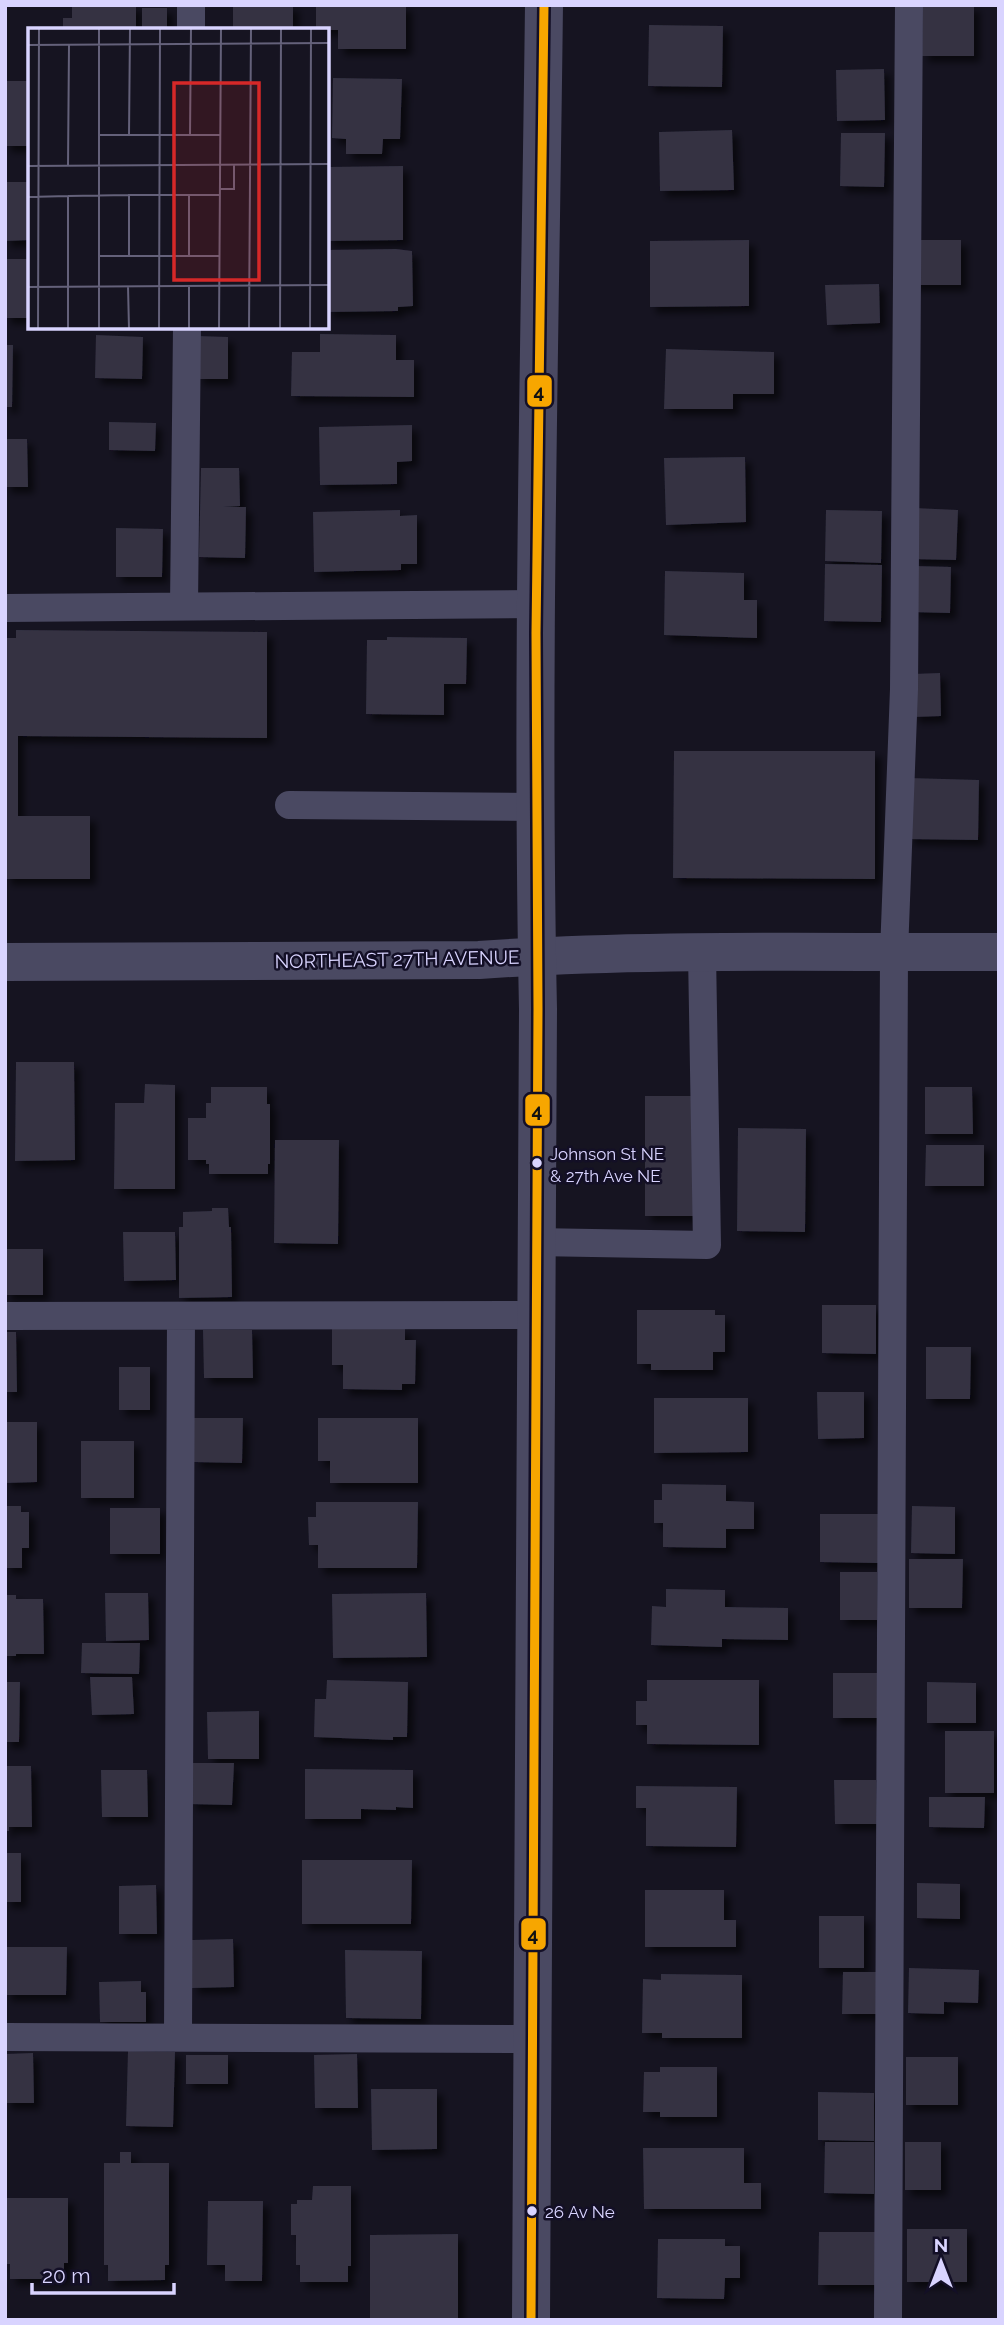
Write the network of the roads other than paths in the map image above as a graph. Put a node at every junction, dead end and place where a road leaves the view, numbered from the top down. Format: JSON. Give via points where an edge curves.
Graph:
{"nodes":[{"id":1,"x":191,"y":5,"type":"edge"},
{"id":2,"x":544,"y":5,"type":"edge"},
{"id":3,"x":909,"y":5,"type":"edge"},
{"id":4,"x":191,"y":28,"type":"edge"},
{"id":5,"x":187,"y":329,"type":"edge"},
{"id":6,"x":537,"y":604,"type":"junction"},
{"id":7,"x":184,"y":606,"type":"junction"},
{"id":8,"x":5,"y":608,"type":"edge"},
{"id":9,"x":289,"y":805,"type":"dead end"},
{"id":10,"x":537,"y":807,"type":"junction"},
{"id":11,"x":999,"y":952,"type":"edge"},
{"id":12,"x":702,"y":953,"type":"junction"},
{"id":13,"x":894,"y":953,"type":"junction"},
{"id":14,"x":537,"y":956,"type":"junction"},
{"id":15,"x":5,"y":962,"type":"edge"},
{"id":16,"x":535,"y":1242,"type":"junction"},
{"id":17,"x":535,"y":1315,"type":"junction"},
{"id":18,"x":5,"y":1316,"type":"edge"},
{"id":19,"x":181,"y":1317,"type":"junction"},
{"id":20,"x":5,"y":2037,"type":"edge"},
{"id":21,"x":177,"y":2037,"type":"junction"},
{"id":22,"x":531,"y":2039,"type":"junction"},
{"id":23,"x":531,"y":2320,"type":"edge"},
{"id":24,"x":888,"y":2320,"type":"edge"}],
"edges":[{"from":1,"to":4,"type":"lane"},
{"from":2,"to":6,"type":"street"},
{"from":3,"to":13,"type":"lane","via":[[904,689]]},
{"from":5,"to":7,"type":"lane"},
{"from":6,"to":7,"type":"lane"},
{"from":6,"to":10,"type":"street"},
{"from":7,"to":8,"type":"lane"},
{"from":9,"to":10,"type":"lane"},
{"from":10,"to":14,"type":"street"},
{"from":11,"to":13,"type":"street","name":"NORTHEAST 27TH AVENUE"},
{"from":12,"to":13,"type":"street","name":"NORTHEAST 27TH AVENUE"},
{"from":12,"to":14,"type":"street","name":"NORTHEAST 27TH AVENUE"},
{"from":12,"to":16,"type":"lane","via":[[707,1245]]},
{"from":13,"to":24,"type":"lane"},
{"from":14,"to":15,"type":"street","name":"NORTHEAST 27TH AVENUE"},
{"from":14,"to":16,"type":"street"},
{"from":16,"to":17,"type":"street"},
{"from":17,"to":19,"type":"lane"},
{"from":17,"to":22,"type":"street"},
{"from":18,"to":19,"type":"lane"},
{"from":19,"to":21,"type":"lane"},
{"from":20,"to":21,"type":"lane"},
{"from":21,"to":22,"type":"lane"},
{"from":22,"to":23,"type":"street"}]}
